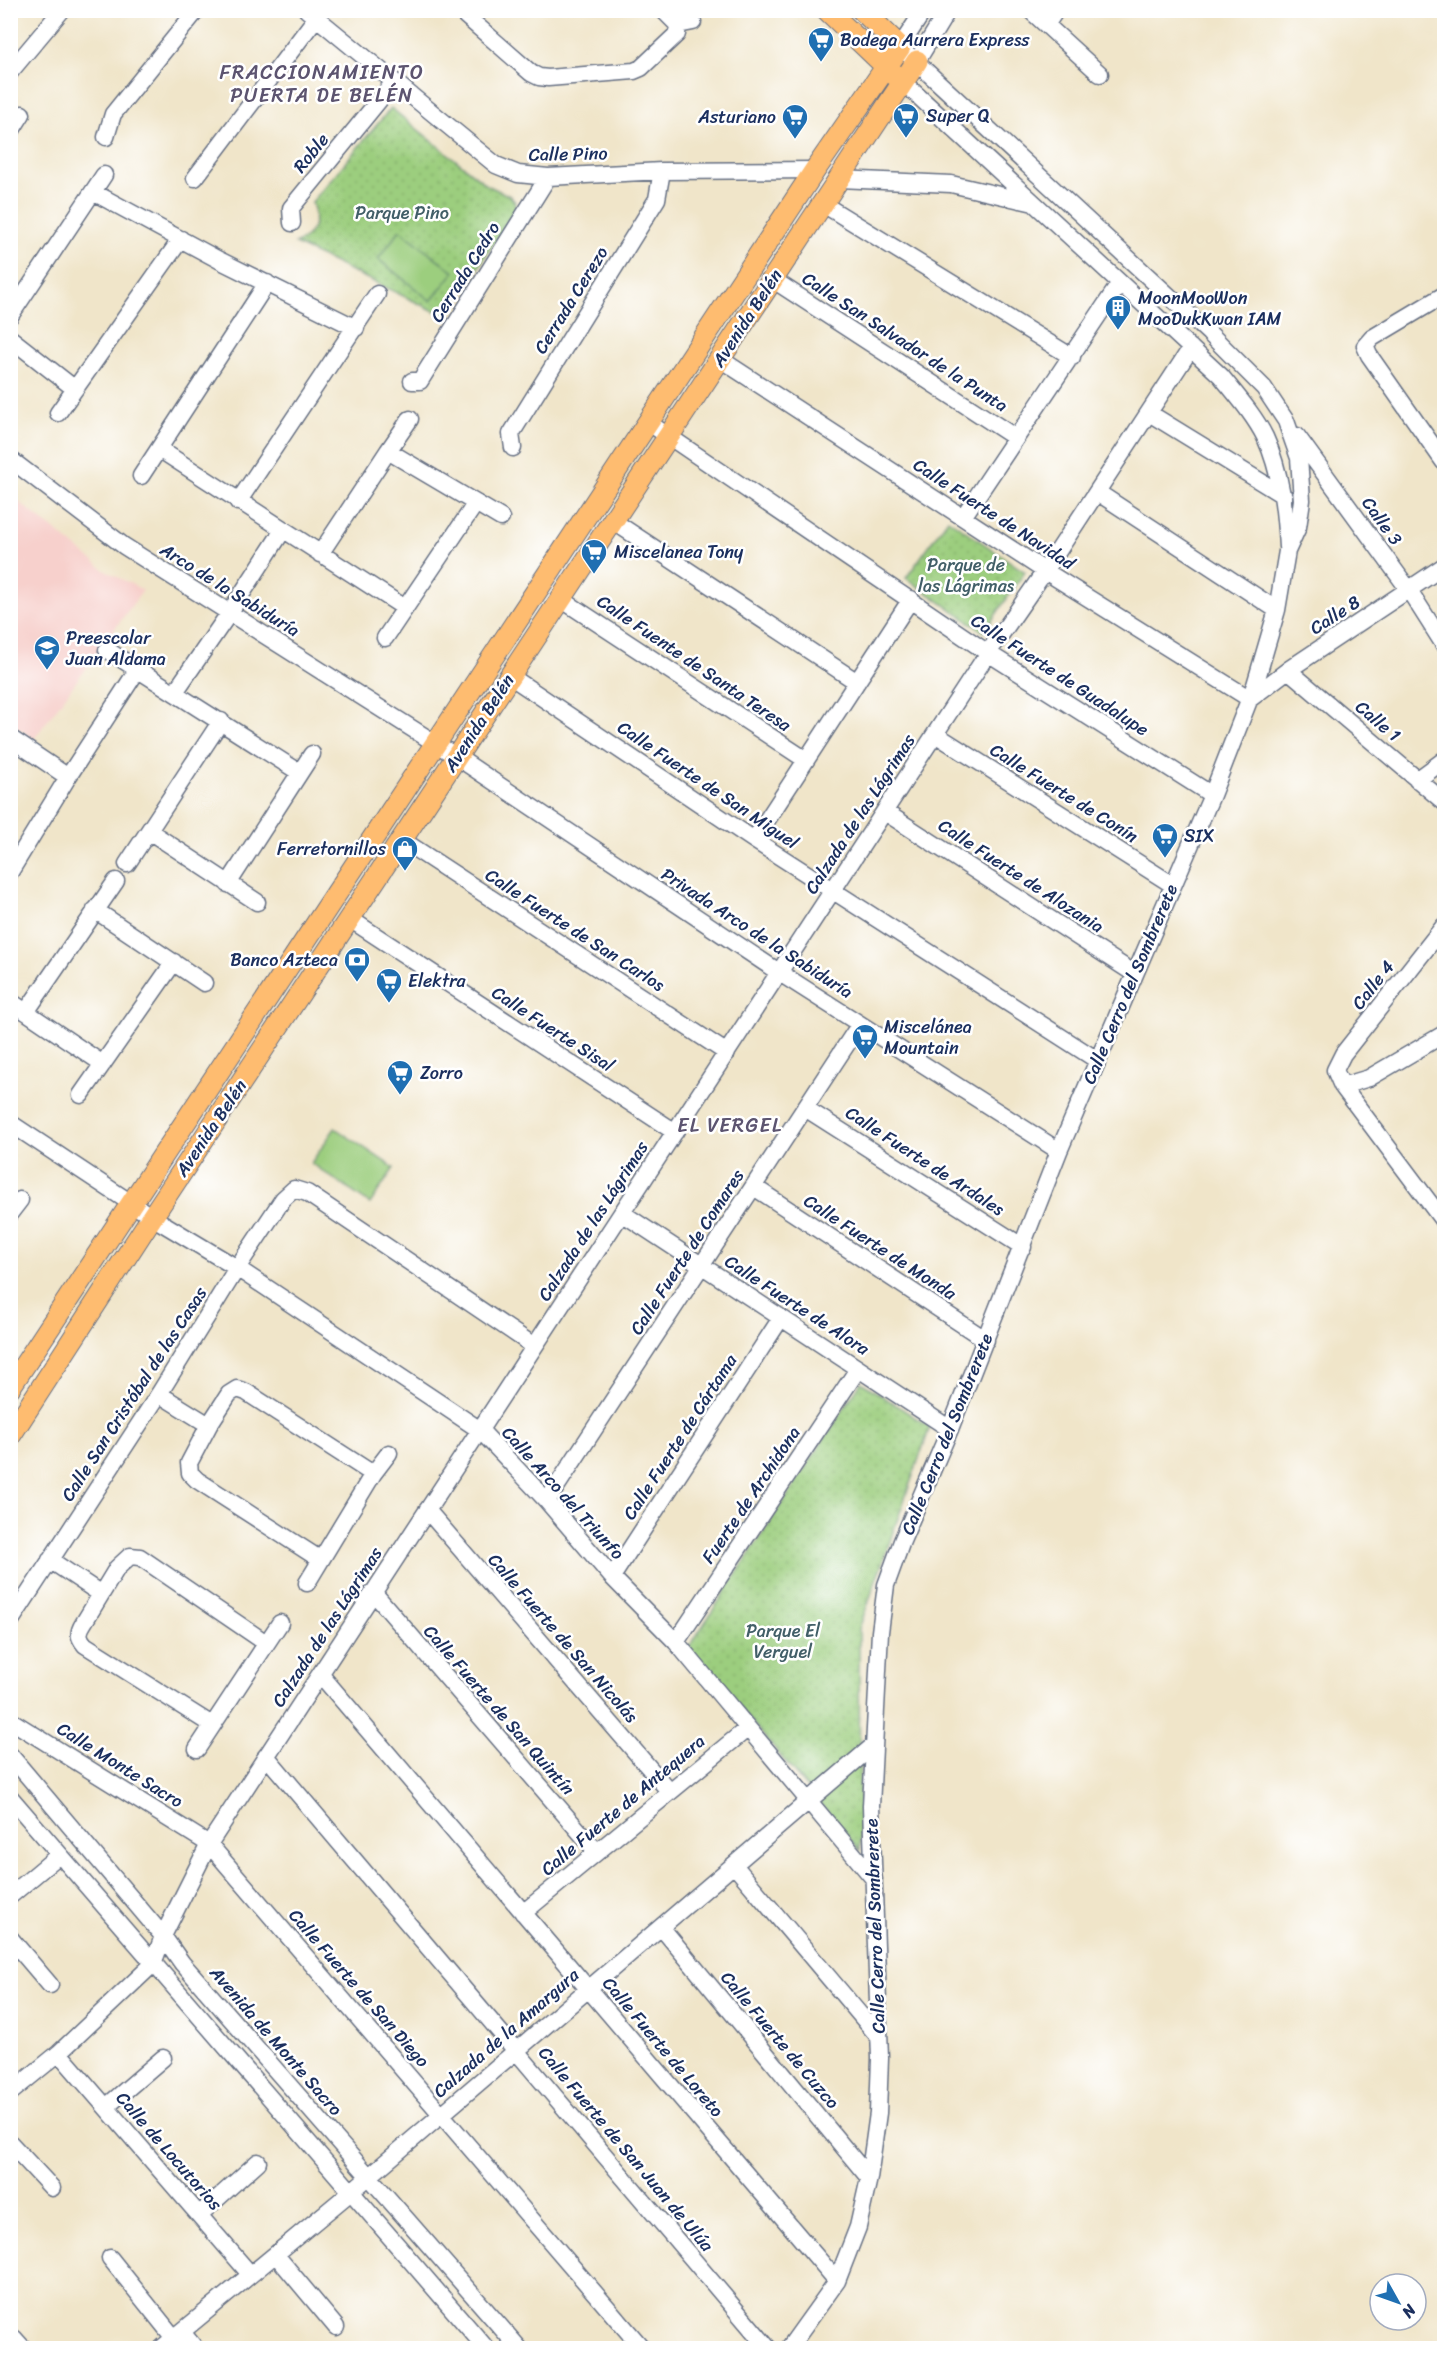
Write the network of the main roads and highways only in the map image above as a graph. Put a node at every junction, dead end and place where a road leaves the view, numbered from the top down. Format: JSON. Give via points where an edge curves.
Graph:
{"nodes":[{"id":1,"x":827,"y":10,"type":"edge"},
{"id":2,"x":862,"y":10,"type":"edge"},
{"id":3,"x":900,"y":47,"type":"joint"},
{"id":4,"x":917,"y":61,"type":"road end"},
{"id":5,"x":887,"y":67,"type":"junction"},
{"id":6,"x":903,"y":82,"type":"junction"},
{"id":7,"x":10,"y":1388,"type":"edge"},
{"id":8,"x":10,"y":1436,"type":"edge"}],
"edges":[{"from":1,"to":5,"type":"main road","name":"Calle Cerro del Sombrerete"},
{"from":2,"to":3,"type":"main road","name":"Calle Cerro del Sombrerete"},
{"from":3,"to":5,"type":"main road","name":"Avenida Belén"},
{"from":4,"to":6,"type":"main road","name":"Avenida Belén"},
{"from":5,"to":6,"type":"main road","name":"Calle Cerro del Sombrerete"},
{"from":5,"to":7,"type":"main road","name":"Avenida Belén","via":[[815,170]]},
{"from":6,"to":8,"type":"main road","name":"Avenida Belén"}]}
